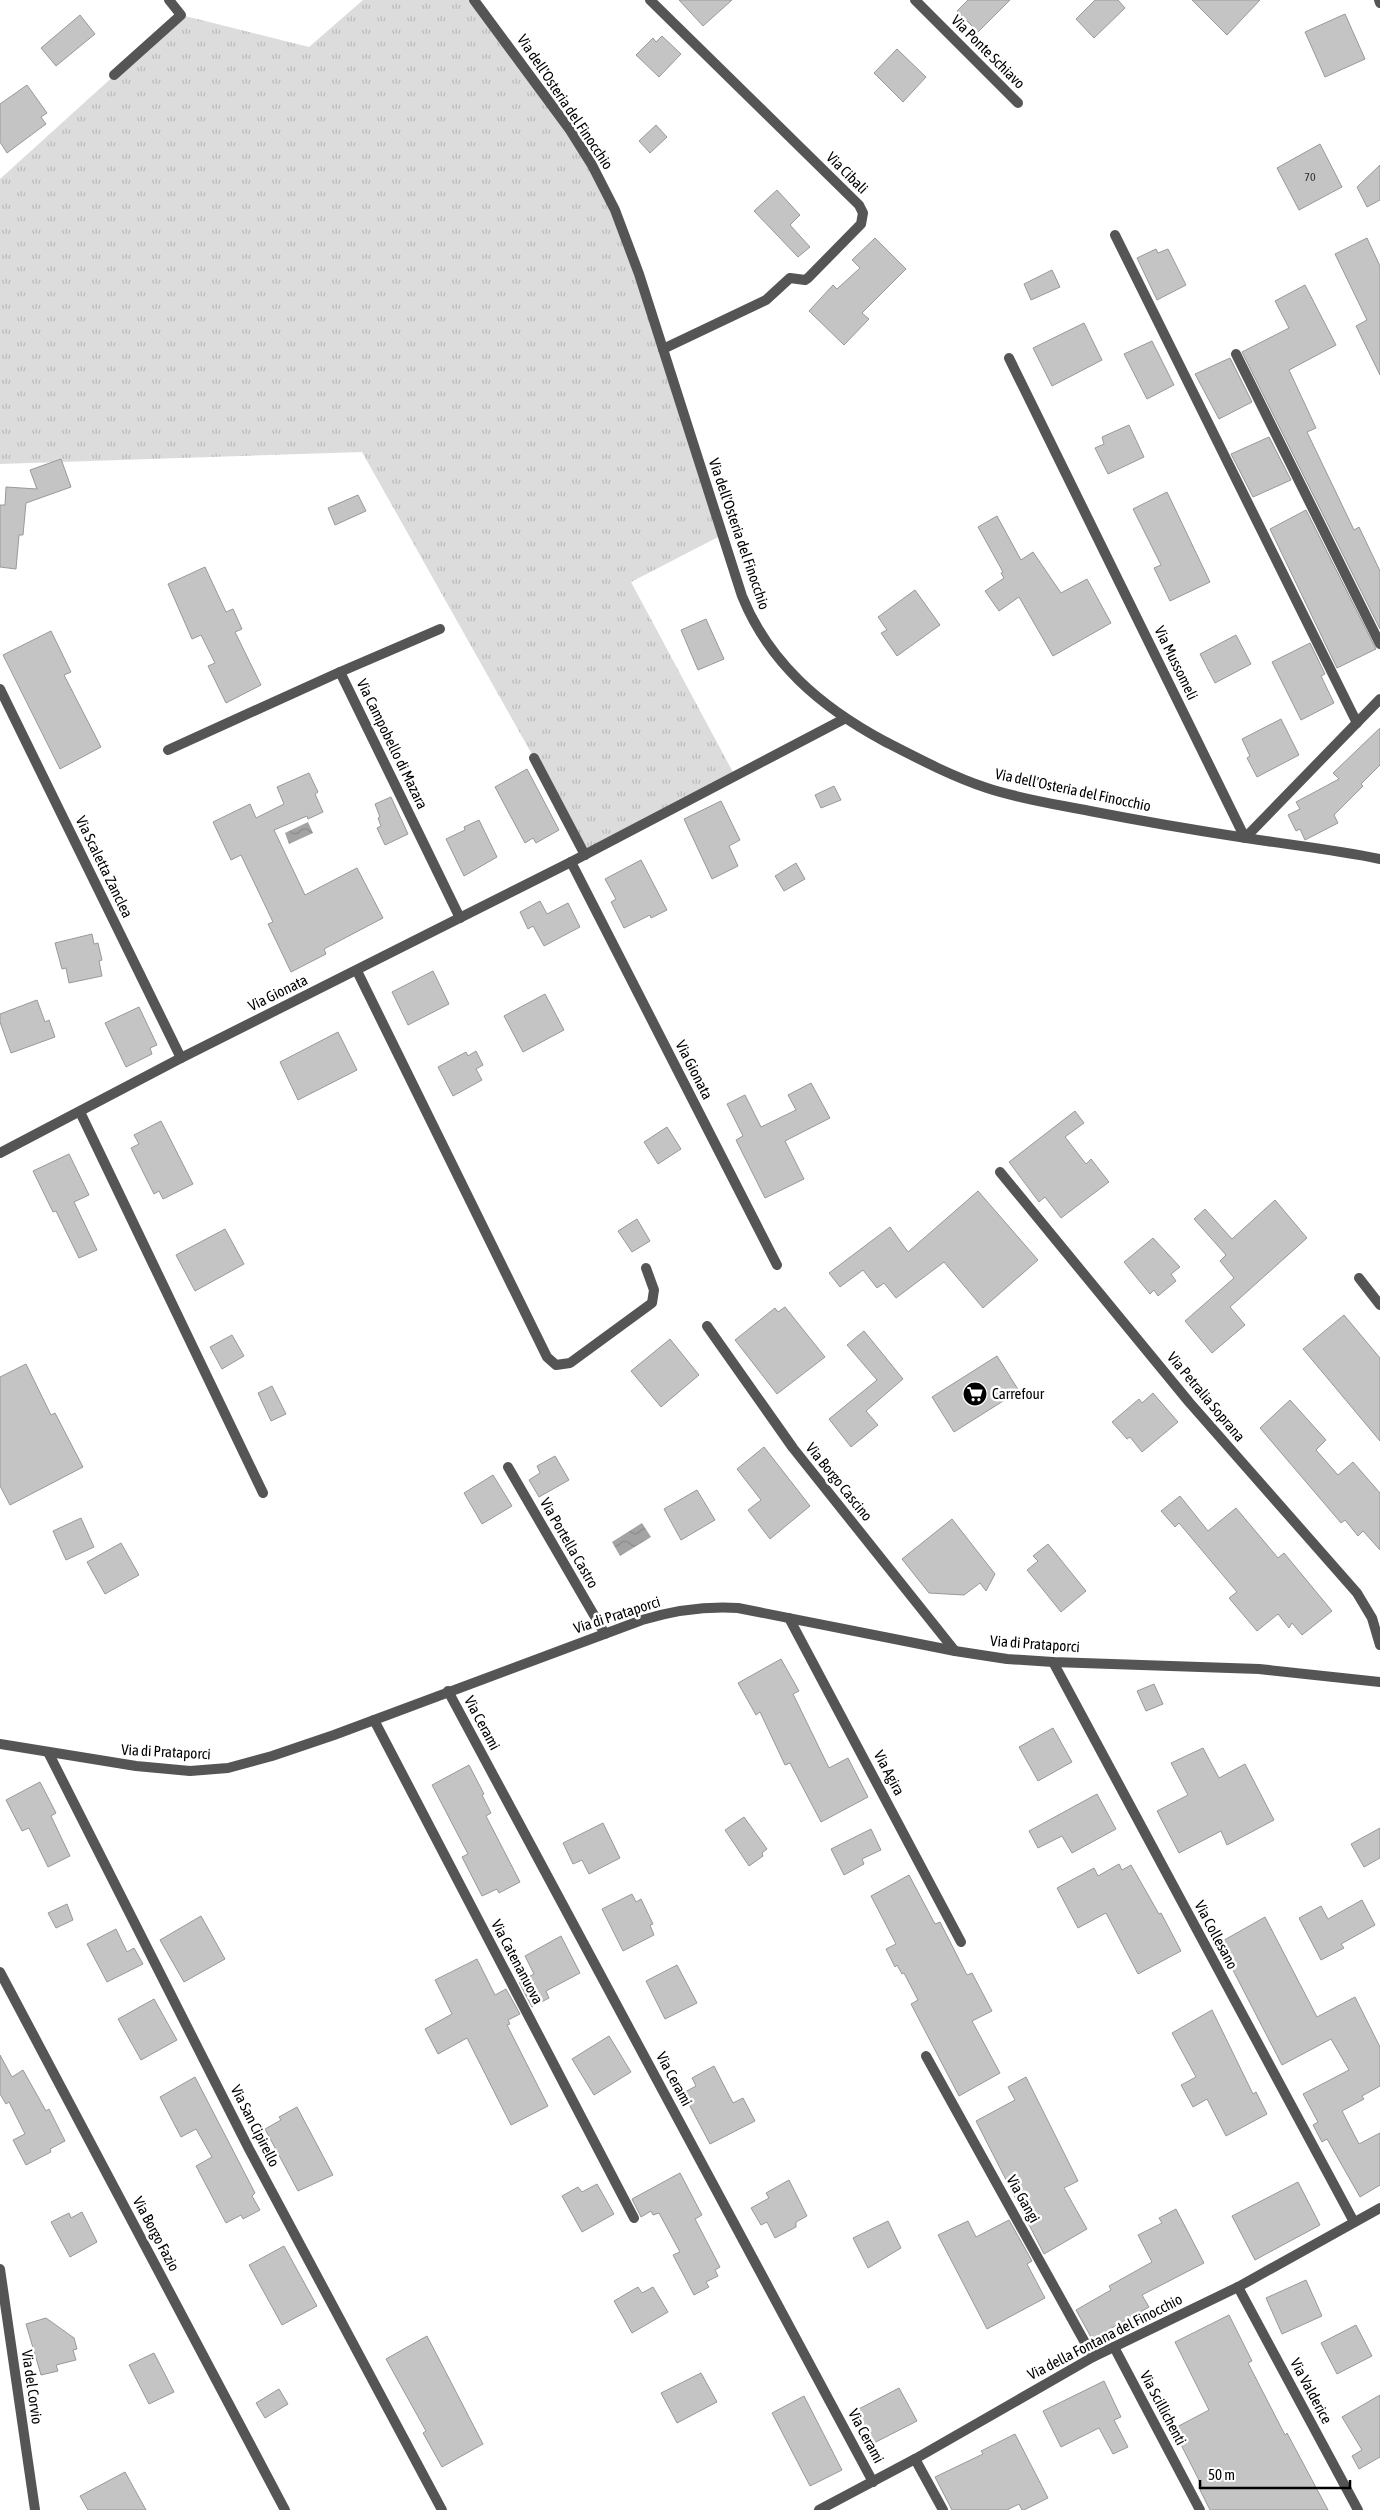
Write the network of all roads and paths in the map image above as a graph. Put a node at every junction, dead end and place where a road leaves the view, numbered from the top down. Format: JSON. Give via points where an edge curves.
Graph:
{"nodes":[{"id":1,"x":168,"y":0,"type":"edge"},
{"id":2,"x":474,"y":0,"type":"edge"},
{"id":3,"x":650,"y":0,"type":"edge"},
{"id":4,"x":914,"y":0,"type":"edge"},
{"id":5,"x":114,"y":75,"type":"dead end"},
{"id":6,"x":1018,"y":104,"type":"dead end"},
{"id":7,"x":1115,"y":235,"type":"dead end"},
{"id":8,"x":663,"y":349,"type":"junction"},
{"id":9,"x":1236,"y":354,"type":"dead end"},
{"id":10,"x":1010,"y":358,"type":"dead end"},
{"id":11,"x":440,"y":629,"type":"dead end"},
{"id":12,"x":1380,"y":644,"type":"edge"},
{"id":13,"x":340,"y":672,"type":"junction"},
{"id":14,"x":0,"y":689,"type":"edge"},
{"id":15,"x":1380,"y":699,"type":"edge"},
{"id":16,"x":844,"y":719,"type":"junction"},
{"id":17,"x":1357,"y":722,"type":"junction"},
{"id":18,"x":168,"y":750,"type":"dead end"},
{"id":19,"x":534,"y":758,"type":"dead end"},
{"id":20,"x":1245,"y":838,"type":"junction"},
{"id":21,"x":584,"y":855,"type":"junction"},
{"id":22,"x":1380,"y":859,"type":"edge"},
{"id":23,"x":571,"y":862,"type":"junction"},
{"id":24,"x":460,"y":918,"type":"junction"},
{"id":25,"x":357,"y":971,"type":"junction"},
{"id":26,"x":181,"y":1058,"type":"junction"},
{"id":27,"x":80,"y":1112,"type":"junction"},
{"id":28,"x":0,"y":1153,"type":"edge"},
{"id":29,"x":1000,"y":1172,"type":"dead end"},
{"id":30,"x":777,"y":1265,"type":"dead end"},
{"id":31,"x":646,"y":1268,"type":"dead end"},
{"id":32,"x":1359,"y":1278,"type":"dead end"},
{"id":33,"x":1380,"y":1305,"type":"edge"},
{"id":34,"x":707,"y":1326,"type":"dead end"},
{"id":35,"x":508,"y":1467,"type":"dead end"},
{"id":36,"x":263,"y":1493,"type":"dead end"},
{"id":37,"x":790,"y":1618,"type":"junction"},
{"id":38,"x":606,"y":1634,"type":"junction"},
{"id":39,"x":1380,"y":1645,"type":"edge"},
{"id":40,"x":955,"y":1651,"type":"junction"},
{"id":41,"x":1053,"y":1662,"type":"junction"},
{"id":42,"x":1380,"y":1682,"type":"edge"},
{"id":43,"x":448,"y":1691,"type":"junction"},
{"id":44,"x":374,"y":1720,"type":"junction"},
{"id":45,"x":0,"y":1744,"type":"edge"},
{"id":46,"x":48,"y":1752,"type":"junction"},
{"id":47,"x":962,"y":1942,"type":"dead end"},
{"id":48,"x":0,"y":1972,"type":"edge"},
{"id":49,"x":926,"y":2056,"type":"dead end"},
{"id":50,"x":1380,"y":2208,"type":"edge"},
{"id":51,"x":634,"y":2218,"type":"dead end"},
{"id":52,"x":1354,"y":2222,"type":"junction"},
{"id":53,"x":0,"y":2269,"type":"edge"},
{"id":54,"x":1238,"y":2287,"type":"junction"},
{"id":55,"x":1114,"y":2347,"type":"junction"},
{"id":56,"x":1093,"y":2357,"type":"junction"},
{"id":57,"x":915,"y":2459,"type":"junction"},
{"id":58,"x":873,"y":2482,"type":"junction"},
{"id":59,"x":32,"y":2509,"type":"edge"},
{"id":60,"x":284,"y":2510,"type":"edge"},
{"id":61,"x":442,"y":2510,"type":"edge"},
{"id":62,"x":819,"y":2510,"type":"edge"},
{"id":63,"x":943,"y":2510,"type":"edge"},
{"id":64,"x":1200,"y":2510,"type":"edge"},
{"id":65,"x":1358,"y":2510,"type":"edge"}],
"edges":[{"from":1,"to":5,"type":"street","via":[[181,15]]},
{"from":2,"to":8,"type":"street","name":"Via dell'Osteria del Finocchio","via":[[548,99],[603,185],[628,240]]},
{"from":3,"to":8,"type":"street","name":"Via Cibali","via":[[859,205],[863,213],[861,224],[808,278],[790,278],[766,300]]},
{"from":4,"to":6,"type":"street","name":"Via Ponte Schiavo"},
{"from":7,"to":17,"type":"street"},
{"from":8,"to":16,"type":"street","name":"Via dell'Osteria del Finocchio","via":[[737,582],[757,631],[786,667]]},
{"from":9,"to":12,"type":"street"},
{"from":10,"to":20,"type":"street","name":"Via Mussomeli"},
{"from":11,"to":13,"type":"street"},
{"from":13,"to":18,"type":"street","name":"Via Campobello di Mazara"},
{"from":13,"to":24,"type":"street","name":"Via Campobello di Mazara"},
{"from":14,"to":26,"type":"street","name":"Via Scaletta Zanclea"},
{"from":15,"to":17,"type":"street"},
{"from":16,"to":20,"type":"street","name":"Via dell'Osteria del Finocchio","via":[[937,767],[987,788],[1053,804]]},
{"from":16,"to":21,"type":"street","name":"Via Gionata"},
{"from":17,"to":20,"type":"street"},
{"from":19,"to":21,"type":"street"},
{"from":20,"to":22,"type":"street","name":"Via dell'Osteria del Finocchio"},
{"from":21,"to":23,"type":"street","name":"Via Gionata"},
{"from":23,"to":24,"type":"street","name":"Via Gionata"},
{"from":23,"to":30,"type":"street","name":"Via Gionata"},
{"from":24,"to":25,"type":"street","name":"Via Gionata"},
{"from":25,"to":26,"type":"street","name":"Via Gionata"},
{"from":25,"to":31,"type":"street","via":[[547,1357],[556,1365],[570,1363],[652,1303],[654,1290]]},
{"from":26,"to":27,"type":"street","name":"Via Gionata"},
{"from":27,"to":28,"type":"street","name":"Via Gionata"},
{"from":27,"to":36,"type":"street"},
{"from":29,"to":39,"type":"street","name":"Via Petralia Soprana","via":[[1189,1402],[1357,1593],[1372,1618]]},
{"from":32,"to":33,"type":"street"},
{"from":34,"to":40,"type":"street","name":"Via Borgo Cascino","via":[[792,1448]]},
{"from":35,"to":38,"type":"street","name":"Via Portella Castro"},
{"from":37,"to":38,"type":"street","name":"Via di Prataporci","via":[[738,1608],[697,1609],[654,1617]]},
{"from":37,"to":40,"type":"street","name":"Via di Prataporci"},
{"from":37,"to":47,"type":"street","name":"Via Agira"},
{"from":38,"to":43,"type":"street","name":"Via di Prataporci"},
{"from":40,"to":41,"type":"street","name":"Via di Prataporci"},
{"from":41,"to":42,"type":"street","name":"Via di Prataporci","via":[[1272,1669]]},
{"from":41,"to":52,"type":"street","name":"Via Collesano"},
{"from":43,"to":44,"type":"street","name":"Via di Prataporci"},
{"from":43,"to":58,"type":"street","name":"Via Cerami"},
{"from":44,"to":46,"type":"street","name":"Via di Prataporci","via":[[272,1756],[211,1770],[123,1765]]},
{"from":44,"to":51,"type":"street","name":"Via Catenanuova"},
{"from":45,"to":46,"type":"street","name":"Via di Prataporci"},
{"from":46,"to":61,"type":"street","name":"Via San Cipirello","via":[[249,2149]]},
{"from":48,"to":60,"type":"street","name":"Via Borgo Fazio"},
{"from":49,"to":56,"type":"street","name":"Via Gangi"},
{"from":50,"to":52,"type":"street","name":"Via della Fontana del Finocchio"},
{"from":52,"to":54,"type":"street","name":"Via della Fontana del Finocchio"},
{"from":53,"to":59,"type":"street","name":"Via del Corvio"},
{"from":54,"to":55,"type":"street","name":"Via della Fontana del Finocchio"},
{"from":54,"to":65,"type":"street","name":"Via Valderice"},
{"from":55,"to":56,"type":"street","name":"Via della Fontana del Finocchio"},
{"from":55,"to":64,"type":"street","name":"Via Scillichenti"},
{"from":56,"to":57,"type":"street","name":"Via della Fontana del Finocchio"},
{"from":57,"to":58,"type":"street","name":"Via della Fontana del Finocchio"},
{"from":57,"to":63,"type":"street"},
{"from":58,"to":62,"type":"street","name":"Via della Fontana del Finocchio"}]}
